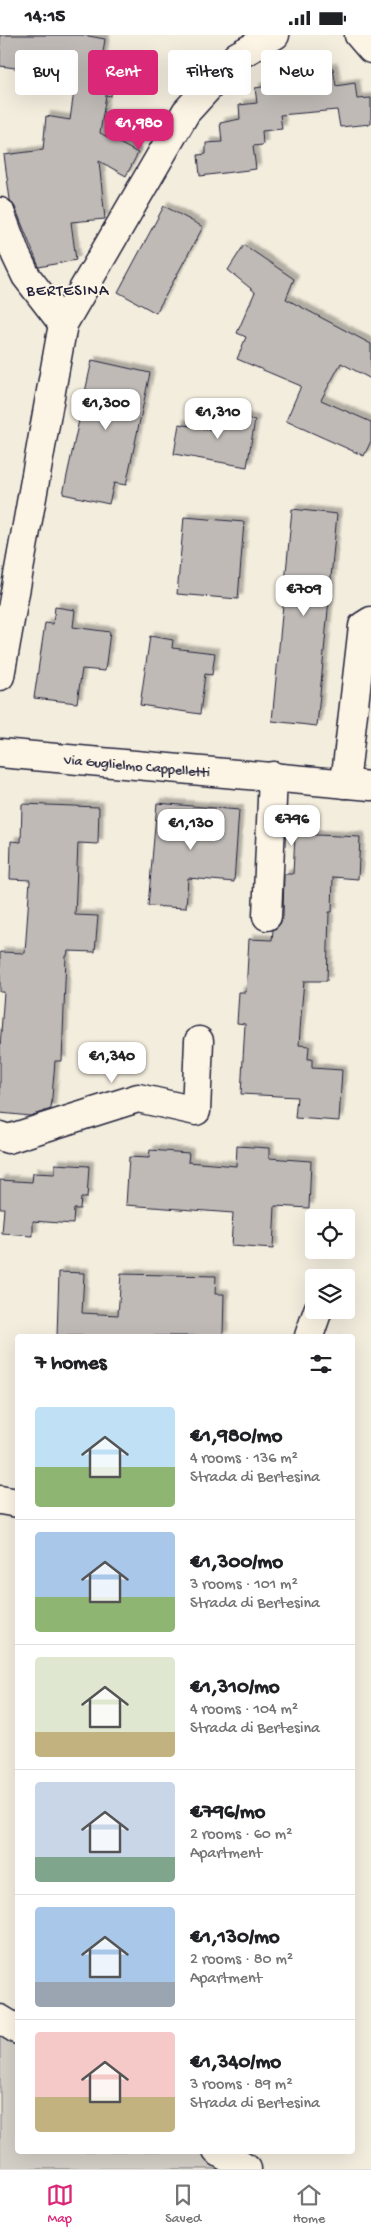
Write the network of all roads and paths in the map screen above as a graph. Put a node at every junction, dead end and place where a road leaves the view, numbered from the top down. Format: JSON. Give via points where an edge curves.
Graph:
{"nodes":[{"id":1,"x":275,"y":35,"type":"edge"},
{"id":2,"x":359,"y":35,"type":"edge"},
{"id":3,"x":371,"y":49,"type":"edge"},
{"id":4,"x":0,"y":212,"type":"edge"},
{"id":5,"x":8,"y":257,"type":"edge"},
{"id":6,"x":63,"y":323,"type":"junction"},
{"id":7,"x":371,"y":621,"type":"edge"},
{"id":8,"x":0,"y":677,"type":"edge"},
{"id":9,"x":0,"y":753,"type":"edge"},
{"id":10,"x":273,"y":777,"type":"junction"},
{"id":11,"x":358,"y":785,"type":"edge"},
{"id":12,"x":267,"y":916,"type":"dead end"},
{"id":13,"x":199,"y":1041,"type":"dead end"},
{"id":14,"x":0,"y":1136,"type":"edge"},
{"id":15,"x":315,"y":1319,"type":"edge"},
{"id":16,"x":310,"y":1334,"type":"edge"},
{"id":17,"x":0,"y":1500,"type":"edge"},
{"id":18,"x":15,"y":1502,"type":"edge"},
{"id":19,"x":0,"y":2019,"type":"edge"},
{"id":20,"x":15,"y":2028,"type":"edge"},
{"id":21,"x":222,"y":2154,"type":"edge"},
{"id":22,"x":247,"y":2169,"type":"edge"}],
"edges":[{"from":1,"to":6,"type":"street","via":[[236,56],[186,112]]},
{"from":2,"to":3,"type":"street"},
{"from":4,"to":5,"type":"street"},
{"from":5,"to":6,"type":"street"},
{"from":6,"to":8,"type":"street"},
{"from":7,"to":11,"type":"street","via":[[363,626]]},
{"from":9,"to":10,"type":"street","name":"Via Guglielmo Cappelletti"},
{"from":10,"to":11,"type":"street","name":"Via Guglielmo Cappelletti"},
{"from":10,"to":12,"type":"street"},
{"from":13,"to":14,"type":"street","via":[[196,1111],[138,1098],[8,1139]]},
{"from":15,"to":16,"type":"street"},
{"from":17,"to":18,"type":"street"},
{"from":19,"to":20,"type":"street"},
{"from":21,"to":22,"type":"street"}]}
